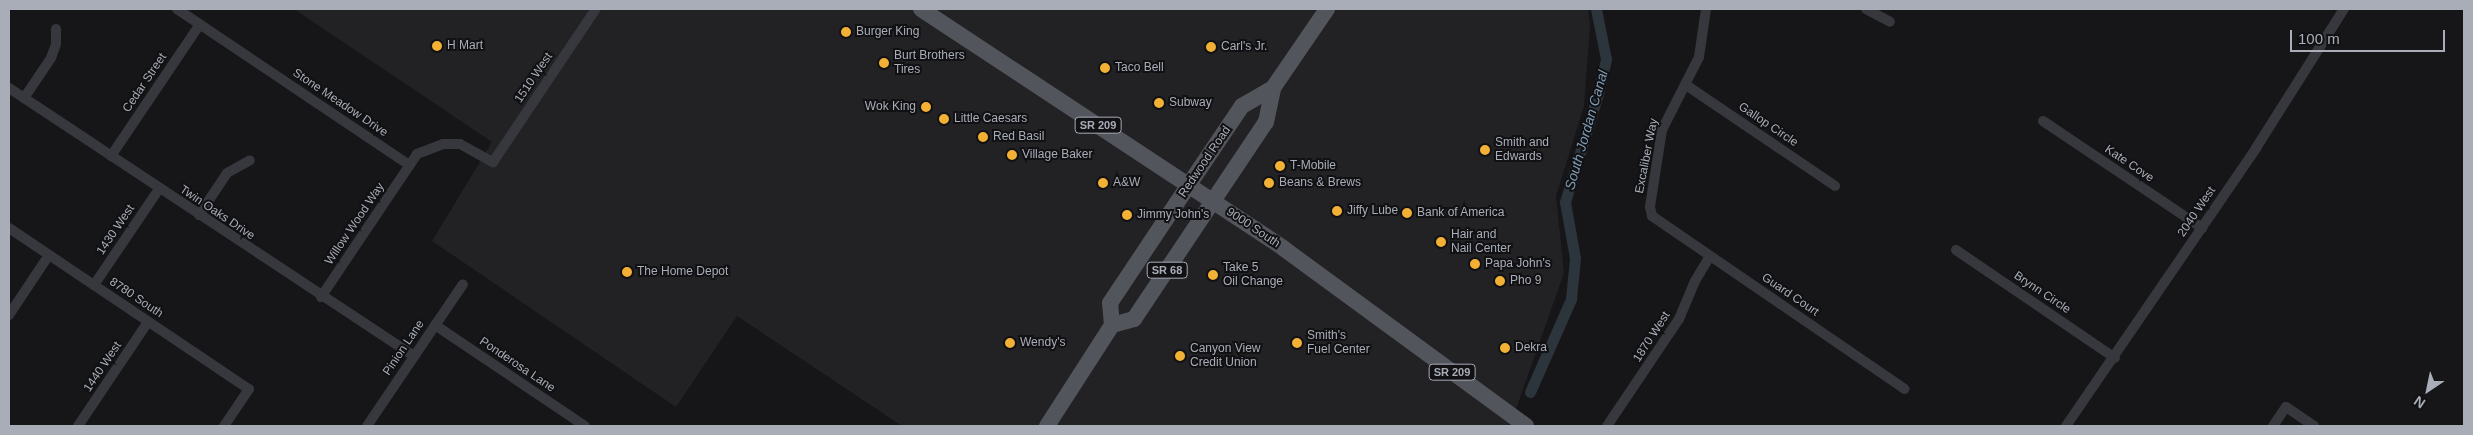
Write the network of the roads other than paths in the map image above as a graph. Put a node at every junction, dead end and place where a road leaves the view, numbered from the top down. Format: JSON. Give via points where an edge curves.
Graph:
{"nodes":[{"id":1,"x":177,"y":9,"type":"edge"},
{"id":2,"x":596,"y":9,"type":"edge"},
{"id":3,"x":921,"y":9,"type":"edge"},
{"id":4,"x":1327,"y":9,"type":"edge"},
{"id":5,"x":1706,"y":9,"type":"edge"},
{"id":6,"x":1866,"y":9,"type":"edge"},
{"id":7,"x":2344,"y":9,"type":"edge"},
{"id":8,"x":1890,"y":22,"type":"dead end"},
{"id":9,"x":200,"y":24,"type":"junction"},
{"id":10,"x":56,"y":29,"type":"dead end"},
{"id":11,"x":1686,"y":85,"type":"junction"},
{"id":12,"x":9,"y":88,"type":"edge"},
{"id":13,"x":1273,"y":88,"type":"junction"},
{"id":14,"x":24,"y":98,"type":"junction"},
{"id":15,"x":2043,"y":121,"type":"dead end"},
{"id":16,"x":112,"y":156,"type":"junction"},
{"id":17,"x":250,"y":160,"type":"dead end"},
{"id":18,"x":409,"y":164,"type":"junction"},
{"id":19,"x":1188,"y":186,"type":"junction"},
{"id":20,"x":1835,"y":186,"type":"dead end"},
{"id":21,"x":159,"y":189,"type":"junction"},
{"id":22,"x":1212,"y":202,"type":"junction"},
{"id":23,"x":198,"y":215,"type":"junction"},
{"id":24,"x":1661,"y":223,"type":"joint"},
{"id":25,"x":9,"y":228,"type":"edge"},
{"id":26,"x":2202,"y":228,"type":"junction"},
{"id":27,"x":1956,"y":250,"type":"dead end"},
{"id":28,"x":49,"y":255,"type":"junction"},
{"id":29,"x":1710,"y":256,"type":"junction"},
{"id":30,"x":463,"y":284,"type":"dead end"},
{"id":31,"x":94,"y":285,"type":"junction"},
{"id":32,"x":321,"y":297,"type":"junction"},
{"id":33,"x":9,"y":315,"type":"edge"},
{"id":34,"x":148,"y":322,"type":"junction"},
{"id":35,"x":435,"y":325,"type":"junction"},
{"id":36,"x":1112,"y":325,"type":"junction"},
{"id":37,"x":414,"y":356,"type":"junction"},
{"id":38,"x":2115,"y":358,"type":"junction"},
{"id":39,"x":1905,"y":388,"type":"dead end"},
{"id":40,"x":372,"y":425,"type":"edge"},
{"id":41,"x":78,"y":426,"type":"edge"},
{"id":42,"x":224,"y":426,"type":"edge"},
{"id":43,"x":585,"y":426,"type":"edge"},
{"id":44,"x":1047,"y":426,"type":"edge"},
{"id":45,"x":1526,"y":426,"type":"edge"},
{"id":46,"x":1607,"y":426,"type":"edge"},
{"id":47,"x":2066,"y":426,"type":"edge"},
{"id":48,"x":2274,"y":426,"type":"edge"},
{"id":49,"x":2314,"y":426,"type":"edge"}],
"edges":[{"from":1,"to":9,"type":"street","name":"Stone Meadow Drive"},
{"from":2,"to":18,"type":"street","name":"1510 West","via":[[493,162],[460,144],[443,144],[417,154]]},
{"from":3,"to":19,"type":"main road","name":"9000 South","number":"SR 209"},
{"from":4,"to":13,"type":"main road","name":"Redwood Road","number":"SR 68"},
{"from":5,"to":11,"type":"street","name":"Excaliber Way","via":[[1699,57]]},
{"from":6,"to":8,"type":"street"},
{"from":7,"to":26,"type":"street","name":"2040 West"},
{"from":9,"to":16,"type":"street","name":"Cedar Street"},
{"from":9,"to":18,"type":"street","name":"Stone Meadow Drive"},
{"from":10,"to":14,"type":"street","via":[[56,44],[51,58]]},
{"from":11,"to":20,"type":"street","name":"Gallop Circle"},
{"from":11,"to":24,"type":"street","name":"Excaliber Way","via":[[1662,130],[1650,207],[1652,216]]},
{"from":12,"to":14,"type":"street","name":"Twin Oaks Drive"},
{"from":13,"to":19,"type":"main road","name":"Redwood Road","number":"SR 68","via":[[1242,106]]},
{"from":13,"to":22,"type":"main road","name":"Redwood Road","number":"SR 68","via":[[1266,122]]},
{"from":14,"to":16,"type":"street","name":"Twin Oaks Drive"},
{"from":15,"to":26,"type":"street","name":"Kate Cove"},
{"from":16,"to":21,"type":"street","name":"Twin Oaks Drive"},
{"from":17,"to":23,"type":"street","via":[[227,173]]},
{"from":18,"to":32,"type":"street","name":"Willow Wood Way"},
{"from":19,"to":22,"type":"main road","name":"9000 South","number":"SR 209"},
{"from":19,"to":36,"type":"main road","name":"Redwood Road","number":"SR 68","via":[[1110,303]]},
{"from":21,"to":23,"type":"street","name":"Twin Oaks Drive"},
{"from":21,"to":31,"type":"street","name":"1430 West"},
{"from":22,"to":36,"type":"main road","name":"Redwood Road","number":"SR 68","via":[[1134,319]]},
{"from":22,"to":45,"type":"main road","name":"9000 South","number":"SR 209","via":[[1283,248]]},
{"from":23,"to":32,"type":"street","name":"Twin Oaks Drive"},
{"from":24,"to":29,"type":"street","name":"Guard Court"},
{"from":25,"to":28,"type":"street","name":"8780 South"},
{"from":26,"to":38,"type":"street","name":"2040 West"},
{"from":27,"to":38,"type":"street","name":"Brynn Circle"},
{"from":28,"to":31,"type":"street","name":"8780 South"},
{"from":28,"to":33,"type":"street"},
{"from":29,"to":39,"type":"street","name":"Guard Court"},
{"from":29,"to":46,"type":"street","name":"1870 West","via":[[1695,281],[1679,320]]},
{"from":30,"to":35,"type":"street","name":"Pinion Lane"},
{"from":31,"to":34,"type":"street","name":"8780 South"},
{"from":32,"to":37,"type":"street","name":"Twin Oaks Drive"},
{"from":34,"to":41,"type":"street","name":"1440 West"},
{"from":34,"to":42,"type":"street","name":"8780 South","via":[[249,389]]},
{"from":35,"to":37,"type":"street","name":"Pinion Lane"},
{"from":35,"to":43,"type":"street","name":"Ponderosa Lane"},
{"from":36,"to":44,"type":"main road"},
{"from":37,"to":40,"type":"street","name":"Pinion Lane"},
{"from":38,"to":47,"type":"street","name":"2040 West"},
{"from":48,"to":49,"type":"street","via":[[2286,407]]}]}
